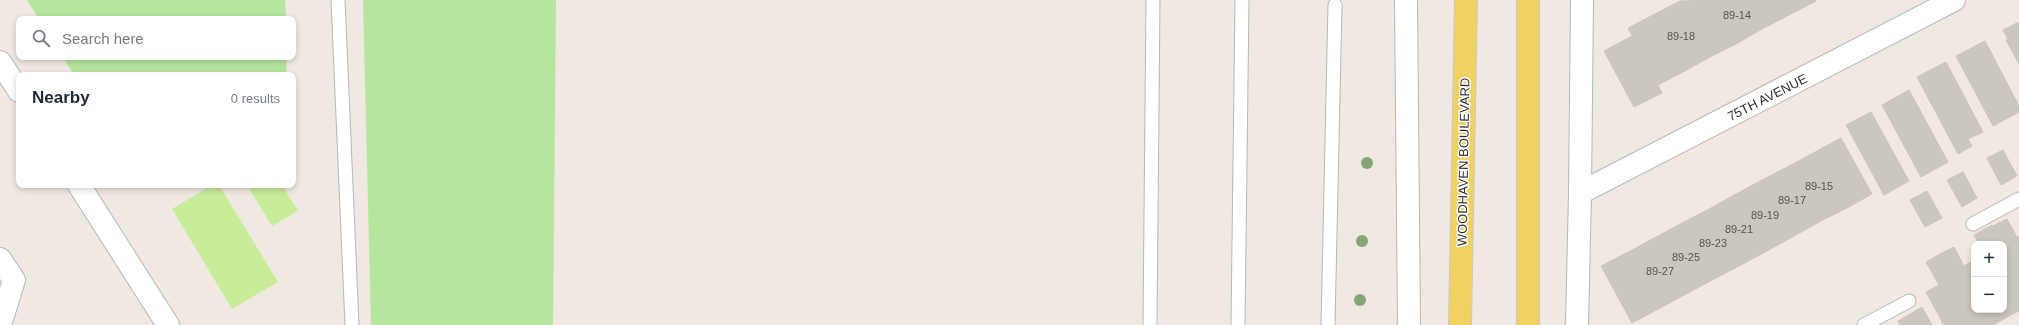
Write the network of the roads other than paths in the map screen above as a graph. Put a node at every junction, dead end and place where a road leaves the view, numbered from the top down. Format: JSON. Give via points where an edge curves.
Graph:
{"nodes":[{"id":1,"x":338,"y":0,"type":"edge"},
{"id":2,"x":1153,"y":0,"type":"edge"},
{"id":3,"x":1242,"y":0,"type":"edge"},
{"id":4,"x":1406,"y":0,"type":"edge"},
{"id":5,"x":1466,"y":0,"type":"edge"},
{"id":6,"x":1528,"y":0,"type":"edge"},
{"id":7,"x":1582,"y":0,"type":"edge"},
{"id":8,"x":1954,"y":0,"type":"edge"},
{"id":9,"x":1335,"y":5,"type":"dead end"},
{"id":10,"x":0,"y":62,"type":"edge"},
{"id":11,"x":16,"y":87,"type":"edge"},
{"id":12,"x":81,"y":188,"type":"edge"},
{"id":13,"x":1580,"y":193,"type":"junction"},
{"id":14,"x":2019,"y":199,"type":"edge"},
{"id":15,"x":1973,"y":224,"type":"dead end"},
{"id":16,"x":0,"y":259,"type":"edge"},
{"id":17,"x":1909,"y":301,"type":"dead end"},
{"id":18,"x":0,"y":325,"type":"edge"},
{"id":19,"x":168,"y":325,"type":"edge"},
{"id":20,"x":352,"y":325,"type":"edge"},
{"id":21,"x":1150,"y":325,"type":"edge"},
{"id":22,"x":1238,"y":325,"type":"edge"},
{"id":23,"x":1328,"y":325,"type":"edge"},
{"id":24,"x":1409,"y":325,"type":"edge"},
{"id":25,"x":1460,"y":325,"type":"edge"},
{"id":26,"x":1528,"y":325,"type":"edge"},
{"id":27,"x":1577,"y":325,"type":"edge"},
{"id":28,"x":1864,"y":325,"type":"edge"}],
"edges":[{"from":1,"to":20,"type":"lane"},
{"from":2,"to":21,"type":"lane"},
{"from":3,"to":22,"type":"lane"},
{"from":4,"to":24,"type":"street"},
{"from":5,"to":25,"type":"main road","name":"WOODHAVEN BOULEVARD"},
{"from":6,"to":26,"type":"main road"},
{"from":7,"to":13,"type":"street"},
{"from":8,"to":13,"type":"street","name":"75TH AVENUE"},
{"from":9,"to":23,"type":"lane"},
{"from":10,"to":11,"type":"street"},
{"from":12,"to":19,"type":"street"},
{"from":13,"to":27,"type":"street"},
{"from":14,"to":15,"type":"lane"},
{"from":16,"to":18,"type":"street","via":[[14,280]]},
{"from":17,"to":28,"type":"lane"}]}
